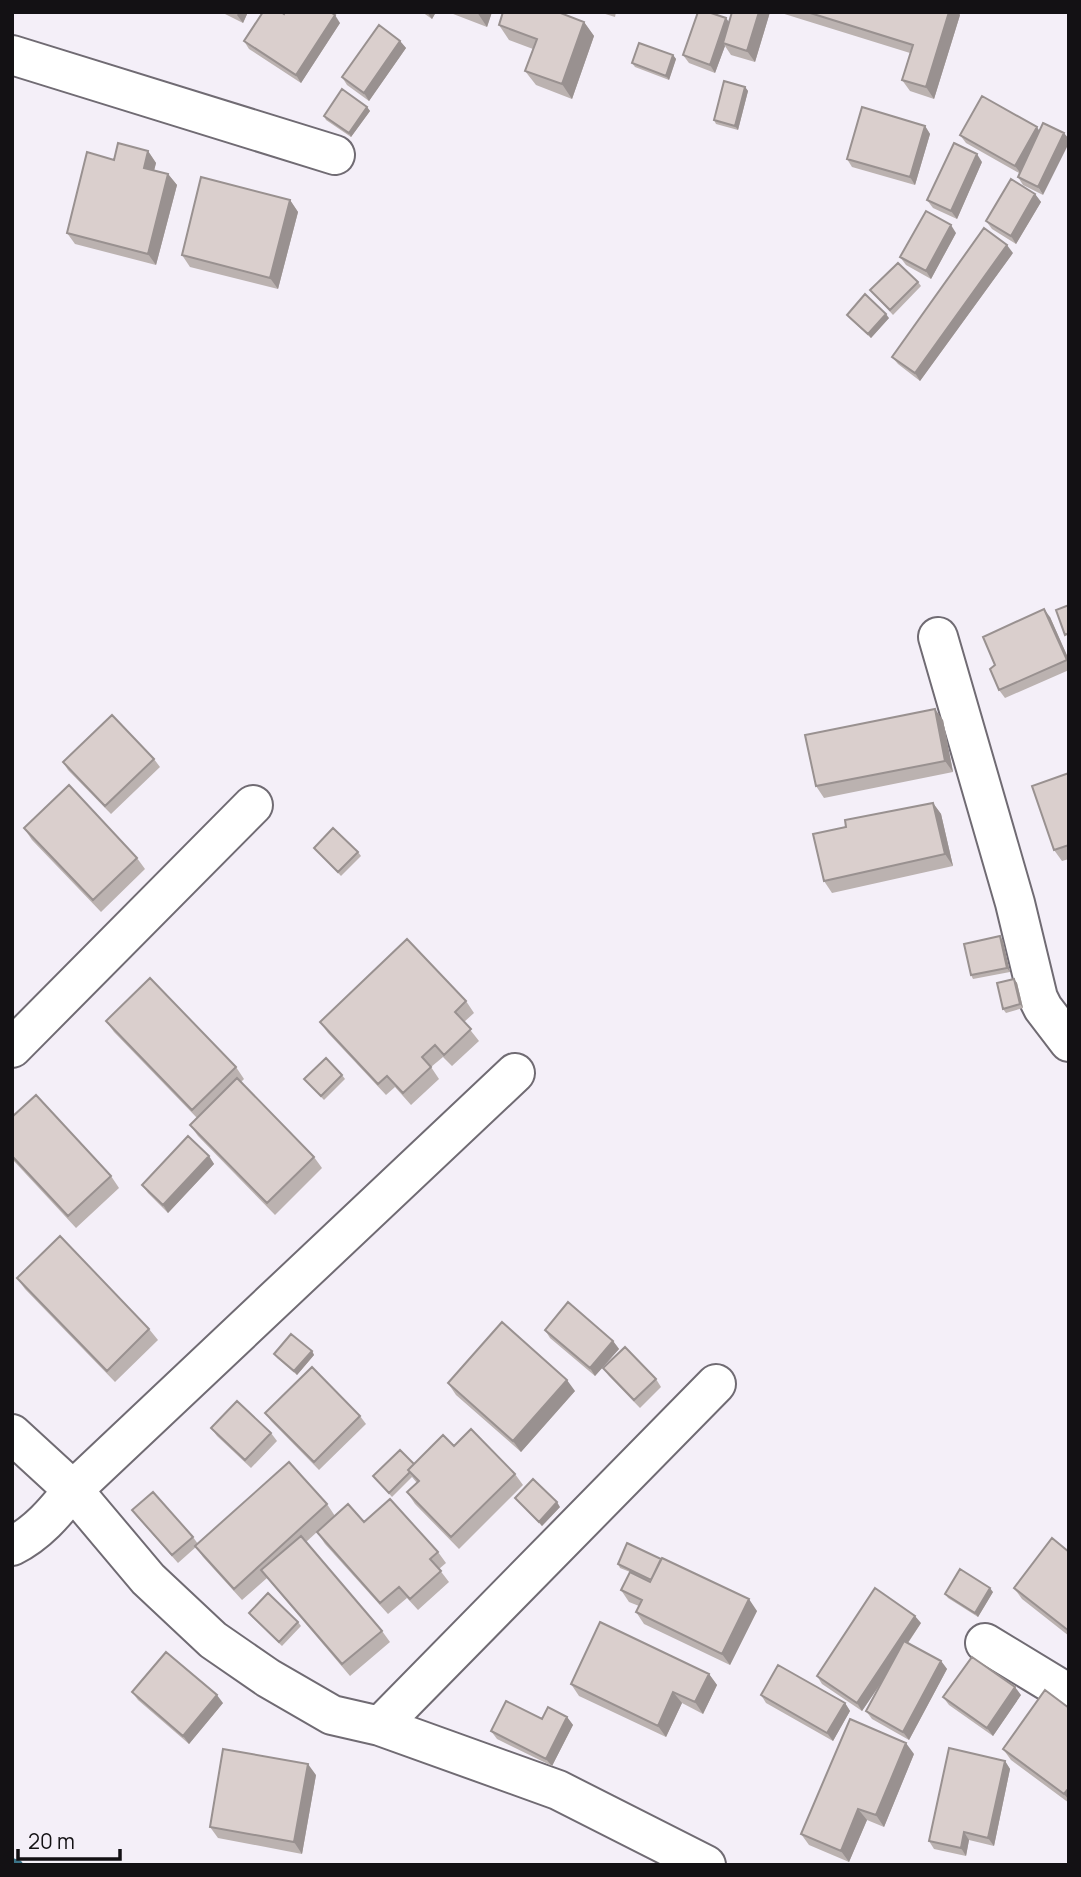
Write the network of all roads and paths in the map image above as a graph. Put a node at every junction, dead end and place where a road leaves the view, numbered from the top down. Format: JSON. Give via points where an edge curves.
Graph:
{"nodes":[{"id":1,"x":12,"y":55,"type":"edge"},
{"id":2,"x":335,"y":155,"type":"dead end"},
{"id":3,"x":938,"y":637,"type":"dead end"},
{"id":4,"x":253,"y":805,"type":"dead end"},
{"id":5,"x":1069,"y":1042,"type":"edge"},
{"id":6,"x":12,"y":1048,"type":"edge"},
{"id":7,"x":515,"y":1073,"type":"dead end"},
{"id":8,"x":716,"y":1384,"type":"dead end"},
{"id":9,"x":12,"y":1434,"type":"edge"},
{"id":10,"x":73,"y":1490,"type":"junction"},
{"id":11,"x":12,"y":1546,"type":"edge"},
{"id":12,"x":985,"y":1643,"type":"dead end"},
{"id":13,"x":1069,"y":1694,"type":"edge"},
{"id":14,"x":380,"y":1726,"type":"junction"},
{"id":15,"x":706,"y":1865,"type":"edge"}],
"edges":[{"from":1,"to":2,"type":"street"},
{"from":3,"to":5,"type":"street","via":[[1016,903],[1038,998]]},
{"from":4,"to":6,"type":"street"},
{"from":7,"to":10,"type":"street"},
{"from":8,"to":14,"type":"street"},
{"from":9,"to":10,"type":"street"},
{"from":10,"to":11,"type":"street","via":[[47,1521]]},
{"from":10,"to":14,"type":"street","via":[[148,1579],[213,1640],[332,1715]]},
{"from":12,"to":13,"type":"street"},
{"from":14,"to":15,"type":"street","via":[[558,1790]]}]}
